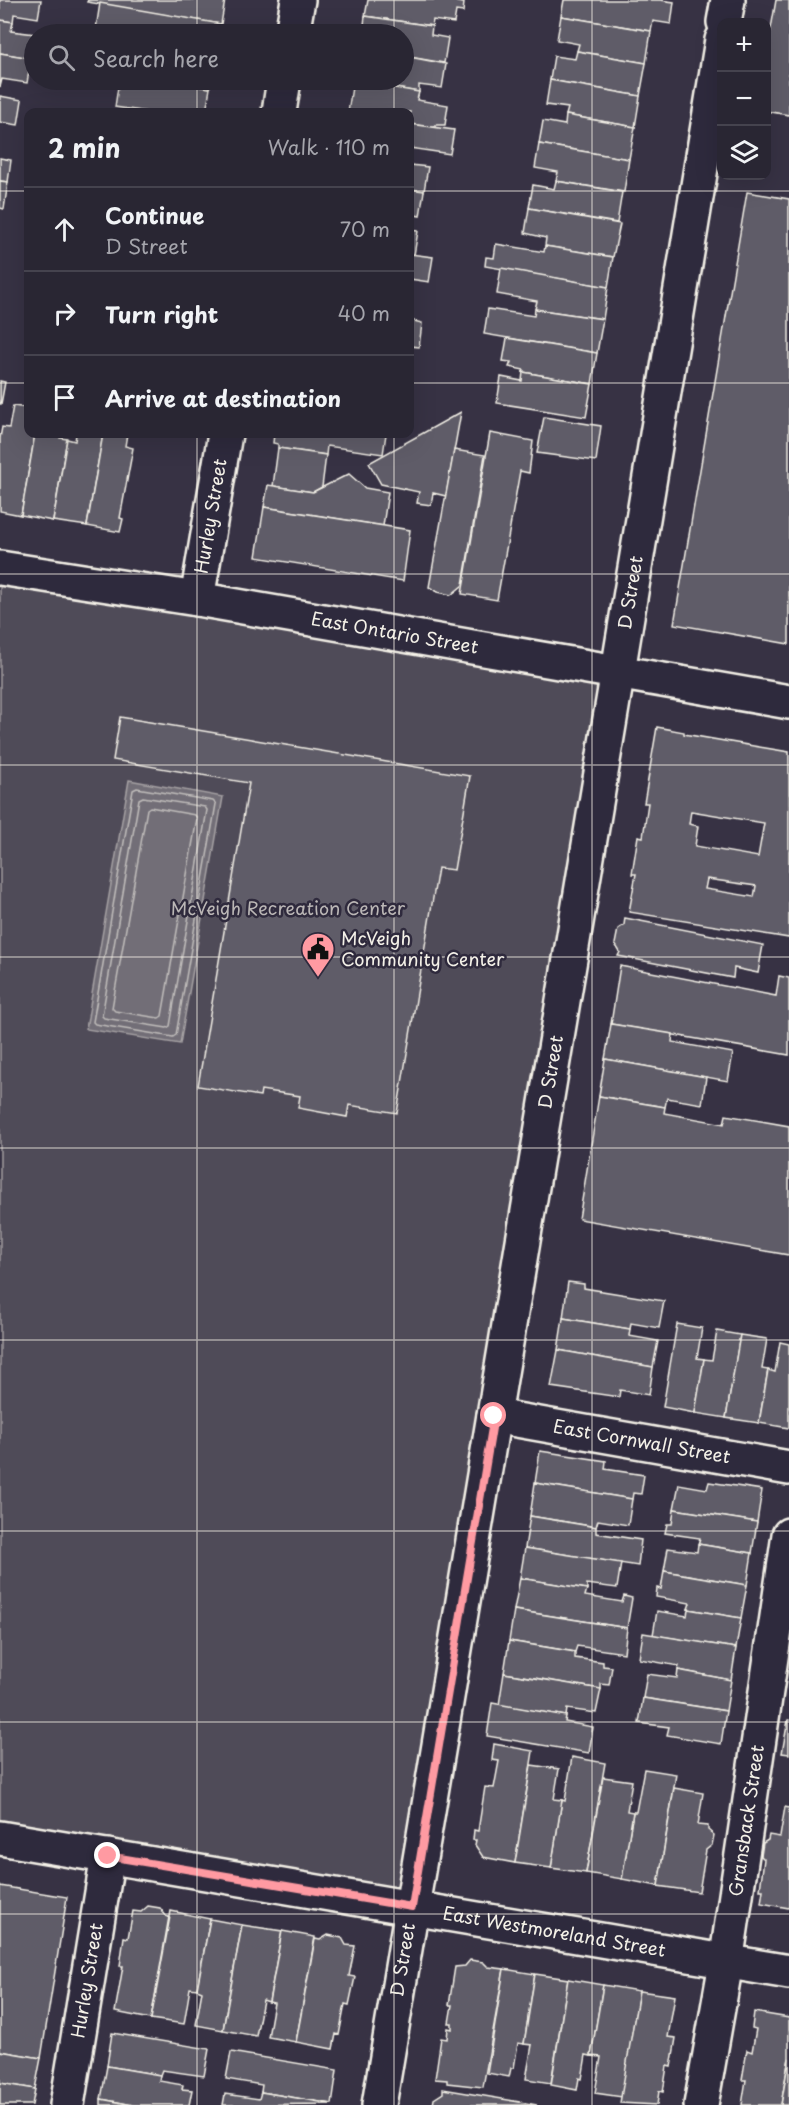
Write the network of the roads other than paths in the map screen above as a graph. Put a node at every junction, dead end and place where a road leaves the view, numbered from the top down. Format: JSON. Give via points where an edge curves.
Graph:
{"nodes":[{"id":1,"x":298,"y":0,"type":"edge"},
{"id":2,"x":728,"y":0,"type":"edge"},
{"id":3,"x":725,"y":18,"type":"edge"},
{"id":4,"x":294,"y":24,"type":"edge"},
{"id":5,"x":717,"y":70,"type":"edge"},
{"id":6,"x":282,"y":90,"type":"edge"},
{"id":7,"x":280,"y":108,"type":"edge"},
{"id":8,"x":224,"y":438,"type":"edge"},
{"id":9,"x":0,"y":568,"type":"edge"},
{"id":10,"x":197,"y":599,"type":"junction"},
{"id":11,"x":618,"y":672,"type":"junction"},
{"id":12,"x":789,"y":702,"type":"edge"},
{"id":13,"x":494,"y":1416,"type":"junction"},
{"id":14,"x":789,"y":1468,"type":"edge"},
{"id":15,"x":789,"y":1535,"type":"edge"},
{"id":16,"x":0,"y":1838,"type":"edge"},
{"id":17,"x":108,"y":1856,"type":"junction"},
{"id":18,"x":412,"y":1907,"type":"junction"},
{"id":19,"x":726,"y":1962,"type":"junction"},
{"id":20,"x":789,"y":1972,"type":"edge"},
{"id":21,"x":67,"y":2105,"type":"edge"},
{"id":22,"x":379,"y":2105,"type":"edge"},
{"id":23,"x":701,"y":2105,"type":"edge"}],
"edges":[{"from":1,"to":4,"type":"street"},
{"from":2,"to":3,"type":"street"},
{"from":5,"to":11,"type":"street","name":"D Street"},
{"from":6,"to":7,"type":"street"},
{"from":8,"to":10,"type":"street","name":"Hurley Street"},
{"from":9,"to":10,"type":"street","name":"East Ontario Street"},
{"from":10,"to":11,"type":"street","name":"East Ontario Street"},
{"from":11,"to":12,"type":"street","name":"East Ontario Street"},
{"from":11,"to":13,"type":"street","name":"D Street"},
{"from":13,"to":14,"type":"street","name":"East Cornwall Street"},
{"from":13,"to":18,"type":"street","name":"D Street"},
{"from":15,"to":19,"type":"street","name":"Gransback Street"},
{"from":16,"to":17,"type":"street","name":"East Westmoreland Street"},
{"from":17,"to":18,"type":"street","name":"East Westmoreland Street"},
{"from":17,"to":21,"type":"street","name":"Hurley Street"},
{"from":18,"to":19,"type":"street","name":"East Westmoreland Street"},
{"from":18,"to":22,"type":"street","name":"D Street"},
{"from":19,"to":20,"type":"street","name":"East Westmoreland Street"},
{"from":19,"to":23,"type":"street","name":"Gransback Street"}]}
